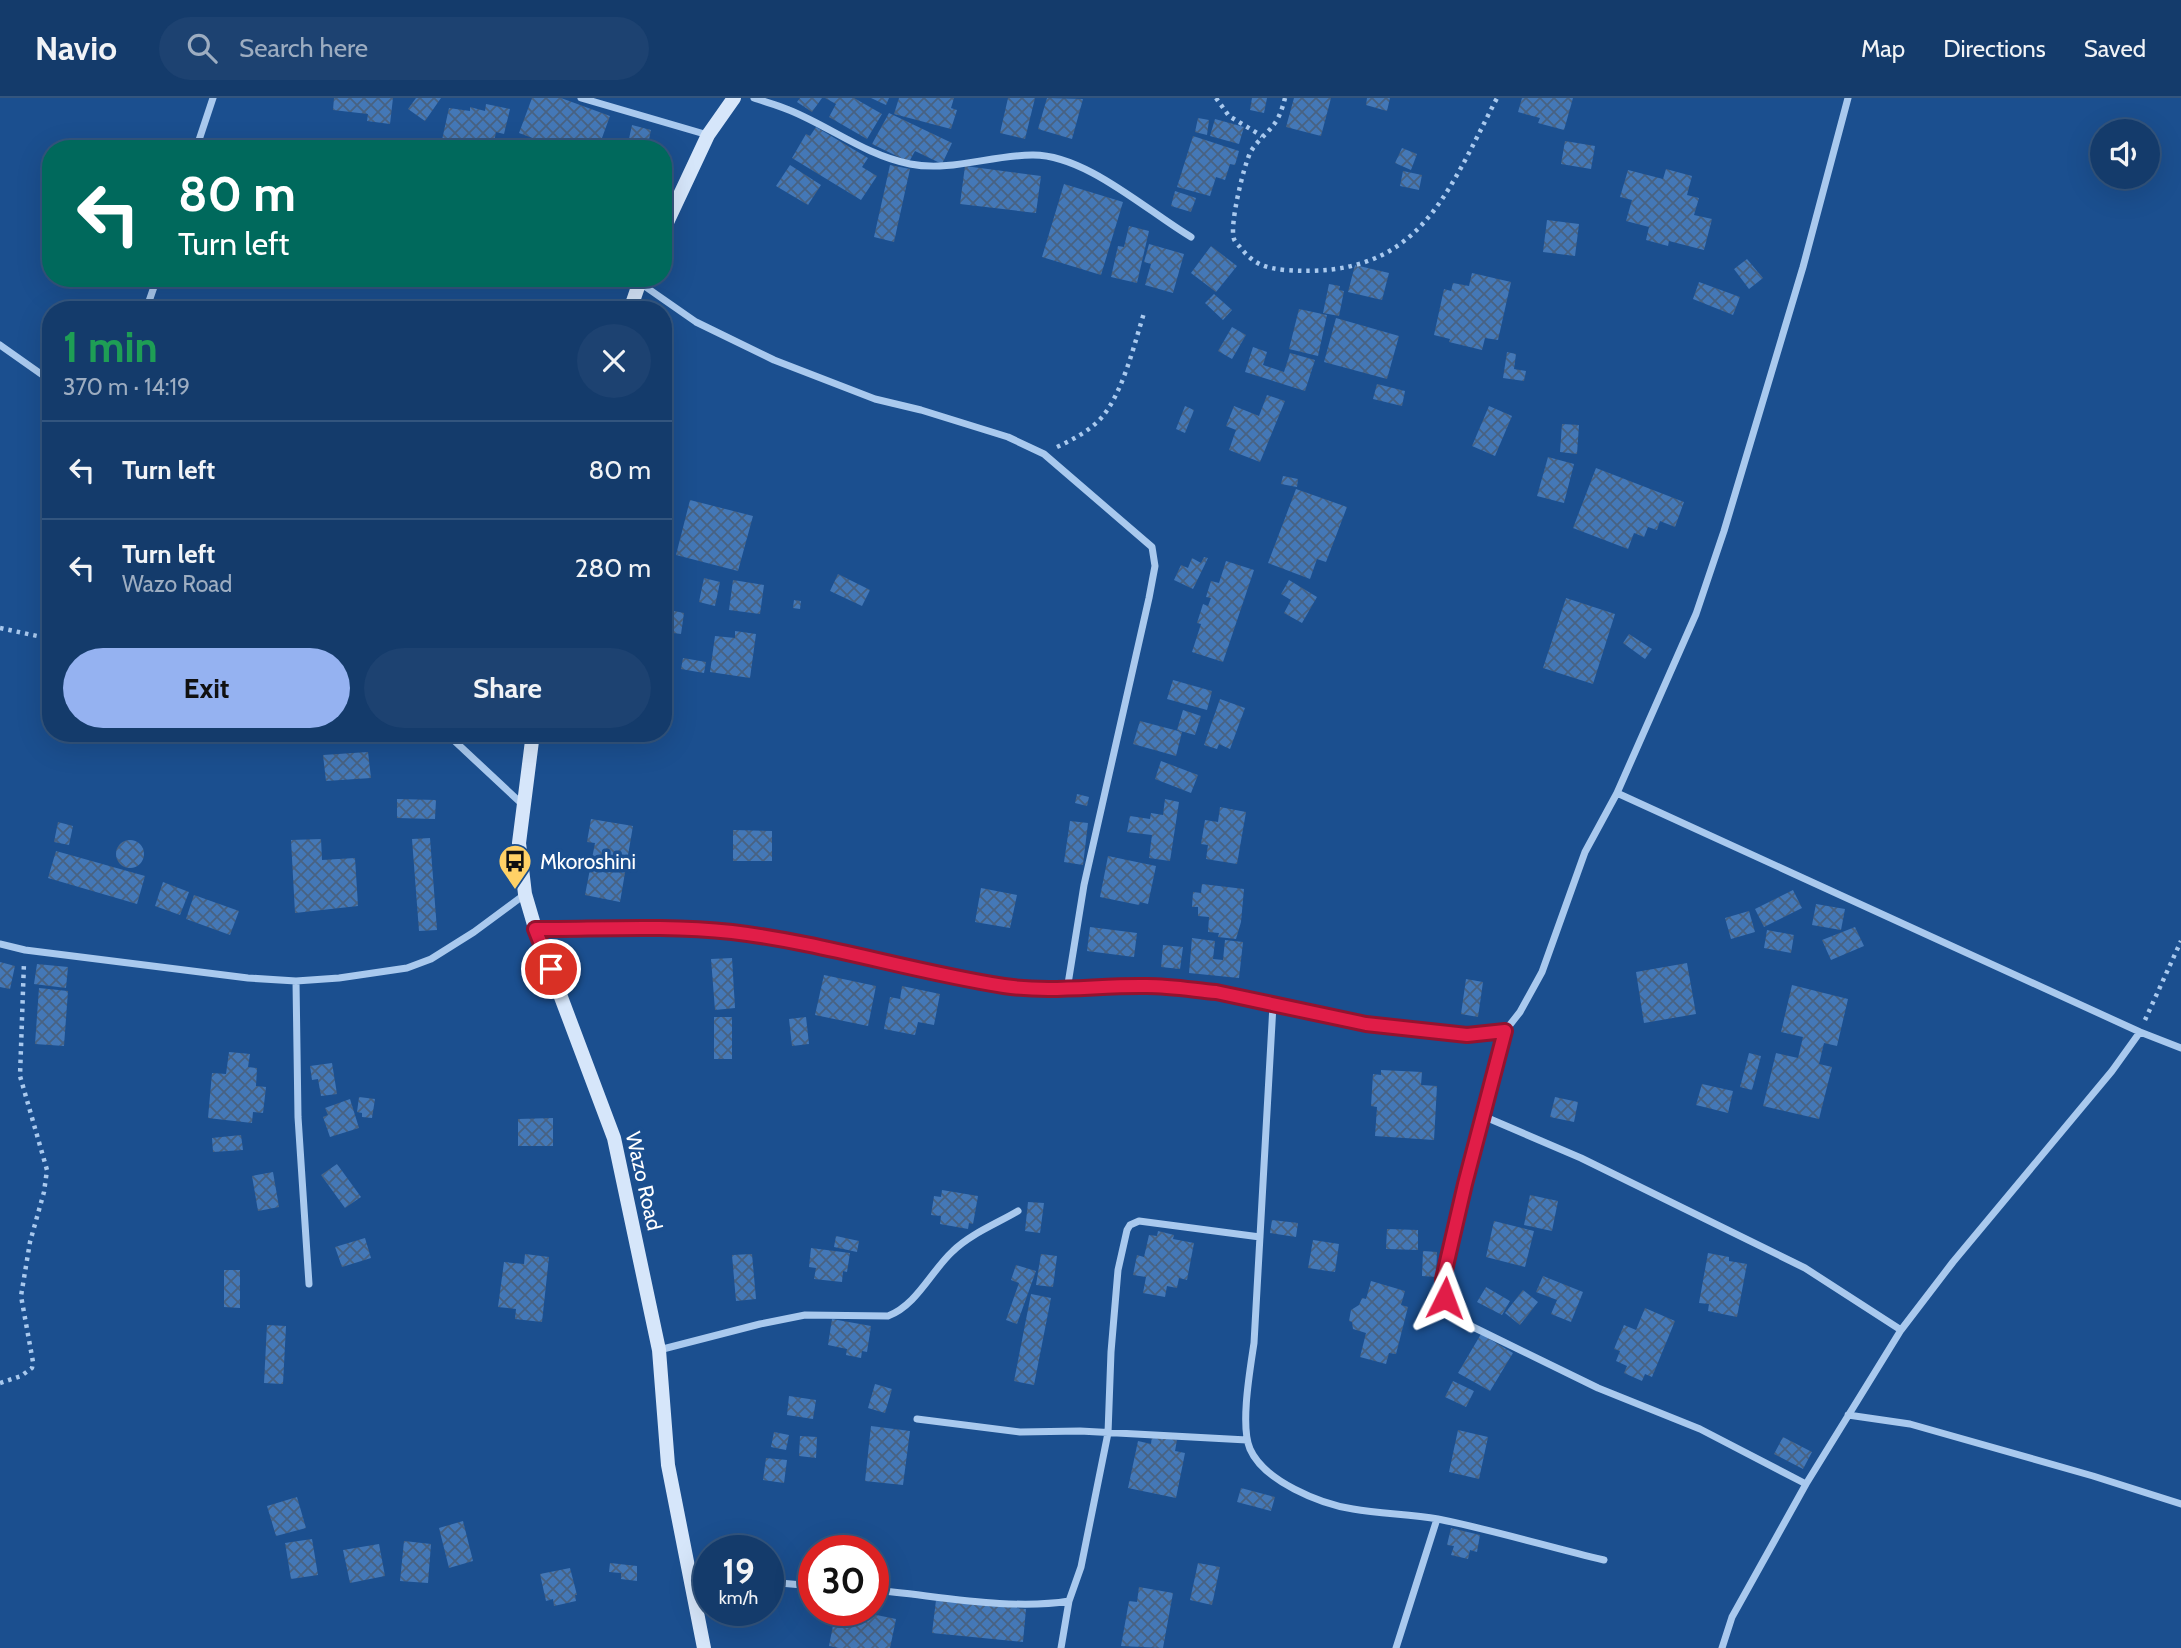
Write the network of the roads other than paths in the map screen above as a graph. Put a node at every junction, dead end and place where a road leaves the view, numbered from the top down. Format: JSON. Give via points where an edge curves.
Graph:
{"nodes":[{"id":1,"x":213,"y":98,"type":"edge"},
{"id":2,"x":580,"y":98,"type":"edge"},
{"id":3,"x":734,"y":98,"type":"edge"},
{"id":4,"x":754,"y":98,"type":"edge"},
{"id":5,"x":1848,"y":98,"type":"edge"},
{"id":6,"x":708,"y":135,"type":"junction"},
{"id":7,"x":199,"y":140,"type":"edge"},
{"id":8,"x":672,"y":212,"type":"edge"},
{"id":9,"x":1191,"y":237,"type":"dead end"},
{"id":10,"x":649,"y":287,"type":"edge"},
{"id":11,"x":668,"y":301,"type":"edge"},
{"id":12,"x":672,"y":304,"type":"edge"},
{"id":13,"x":0,"y":345,"type":"edge"},
{"id":14,"x":42,"y":375,"type":"edge"},
{"id":15,"x":456,"y":742,"type":"edge"},
{"id":16,"x":532,"y":742,"type":"edge"},
{"id":17,"x":1617,"y":793,"type":"junction"},
{"id":18,"x":523,"y":804,"type":"junction"},
{"id":19,"x":525,"y":894,"type":"junction"},
{"id":20,"x":535,"y":929,"type":"junction"},
{"id":21,"x":0,"y":944,"type":"edge"},
{"id":22,"x":296,"y":981,"type":"junction"},
{"id":23,"x":1067,"y":990,"type":"junction"},
{"id":24,"x":1273,"y":1005,"type":"junction"},
{"id":25,"x":1505,"y":1031,"type":"junction"},
{"id":26,"x":2140,"y":1032,"type":"junction"},
{"id":27,"x":2181,"y":1048,"type":"edge"},
{"id":28,"x":1483,"y":1116,"type":"junction"},
{"id":29,"x":1018,"y":1211,"type":"dead end"},
{"id":30,"x":1260,"y":1237,"type":"junction"},
{"id":31,"x":309,"y":1284,"type":"dead end"},
{"id":32,"x":1901,"y":1330,"type":"junction"},
{"id":33,"x":659,"y":1350,"type":"junction"},
{"id":34,"x":1848,"y":1415,"type":"junction"},
{"id":35,"x":918,"y":1419,"type":"dead end"},
{"id":36,"x":1108,"y":1433,"type":"junction"},
{"id":37,"x":1247,"y":1440,"type":"junction"},
{"id":38,"x":1806,"y":1484,"type":"junction"},
{"id":39,"x":2181,"y":1504,"type":"edge"},
{"id":40,"x":1437,"y":1519,"type":"junction"},
{"id":41,"x":1604,"y":1560,"type":"dead end"},
{"id":42,"x":691,"y":1576,"type":"joint"},
{"id":43,"x":889,"y":1592,"type":"edge"},
{"id":44,"x":1069,"y":1601,"type":"junction"},
{"id":45,"x":704,"y":1648,"type":"edge"},
{"id":46,"x":1061,"y":1648,"type":"edge"},
{"id":47,"x":1396,"y":1648,"type":"edge"},
{"id":48,"x":1722,"y":1648,"type":"edge"}],
"edges":[{"from":1,"to":7,"type":"street"},
{"from":2,"to":6,"type":"street"},
{"from":3,"to":6,"type":"main road"},
{"from":4,"to":9,"type":"street","via":[[790,110],[862,149],[913,165],[951,167],[1036,155],[1068,163],[1101,177]]},
{"from":5,"to":17,"type":"street","via":[[1724,531],[1696,614]]},
{"from":6,"to":8,"type":"main road"},
{"from":10,"to":11,"type":"street"},
{"from":12,"to":23,"type":"street","via":[[696,322],[774,360],[875,398],[1008,437],[1044,454],[1152,547],[1149,598],[1084,885]]},
{"from":13,"to":14,"type":"street"},
{"from":15,"to":18,"type":"street"},
{"from":16,"to":18,"type":"main road","name":"Wazo Road"},
{"from":17,"to":25,"type":"street","via":[[1585,852],[1542,972]]},
{"from":17,"to":26,"type":"street"},
{"from":18,"to":19,"type":"main road","name":"Wazo Road","via":[[519,843]]},
{"from":19,"to":20,"type":"main road","name":"Wazo Road"},
{"from":19,"to":22,"type":"street","via":[[431,959],[407,968]]},
{"from":20,"to":23,"type":"street","via":[[731,932],[1005,986]]},
{"from":20,"to":33,"type":"main road","name":"Wazo Road","via":[[614,1138]]},
{"from":21,"to":22,"type":"street"},
{"from":22,"to":31,"type":"street"},
{"from":23,"to":24,"type":"street","via":[[1148,986],[1216,992]]},
{"from":24,"to":25,"type":"street","via":[[1366,1024],[1467,1035]]},
{"from":24,"to":30,"type":"street"},
{"from":25,"to":28,"type":"street"},
{"from":26,"to":27,"type":"street"},
{"from":26,"to":32,"type":"street"},
{"from":28,"to":32,"type":"street","via":[[1581,1158],[1805,1268]]},
{"from":28,"to":38,"type":"street","via":[[1443,1279],[1445,1298],[1456,1314],[1598,1388],[1700,1429]]},
{"from":29,"to":33,"type":"street","via":[[955,1248],[901,1311],[805,1315]]},
{"from":30,"to":36,"type":"street","via":[[1139,1221],[1130,1225],[1118,1270]]},
{"from":30,"to":37,"type":"street"},
{"from":32,"to":34,"type":"street"},
{"from":33,"to":42,"type":"main road","name":"Wazo Road","via":[[668,1465]]},
{"from":34,"to":38,"type":"street"},
{"from":34,"to":39,"type":"street","via":[[1910,1424]]},
{"from":35,"to":36,"type":"street","via":[[1020,1432]]},
{"from":36,"to":37,"type":"street"},
{"from":36,"to":44,"type":"street","via":[[1081,1567]]},
{"from":37,"to":40,"type":"street","via":[[1263,1469],[1306,1494],[1350,1509]]},
{"from":38,"to":48,"type":"street","via":[[1732,1617]]},
{"from":40,"to":41,"type":"street"},
{"from":40,"to":47,"type":"street"},
{"from":42,"to":45,"type":"main road","name":"Wazo Road"},
{"from":43,"to":44,"type":"street","via":[[988,1602]]},
{"from":44,"to":46,"type":"street"}]}
